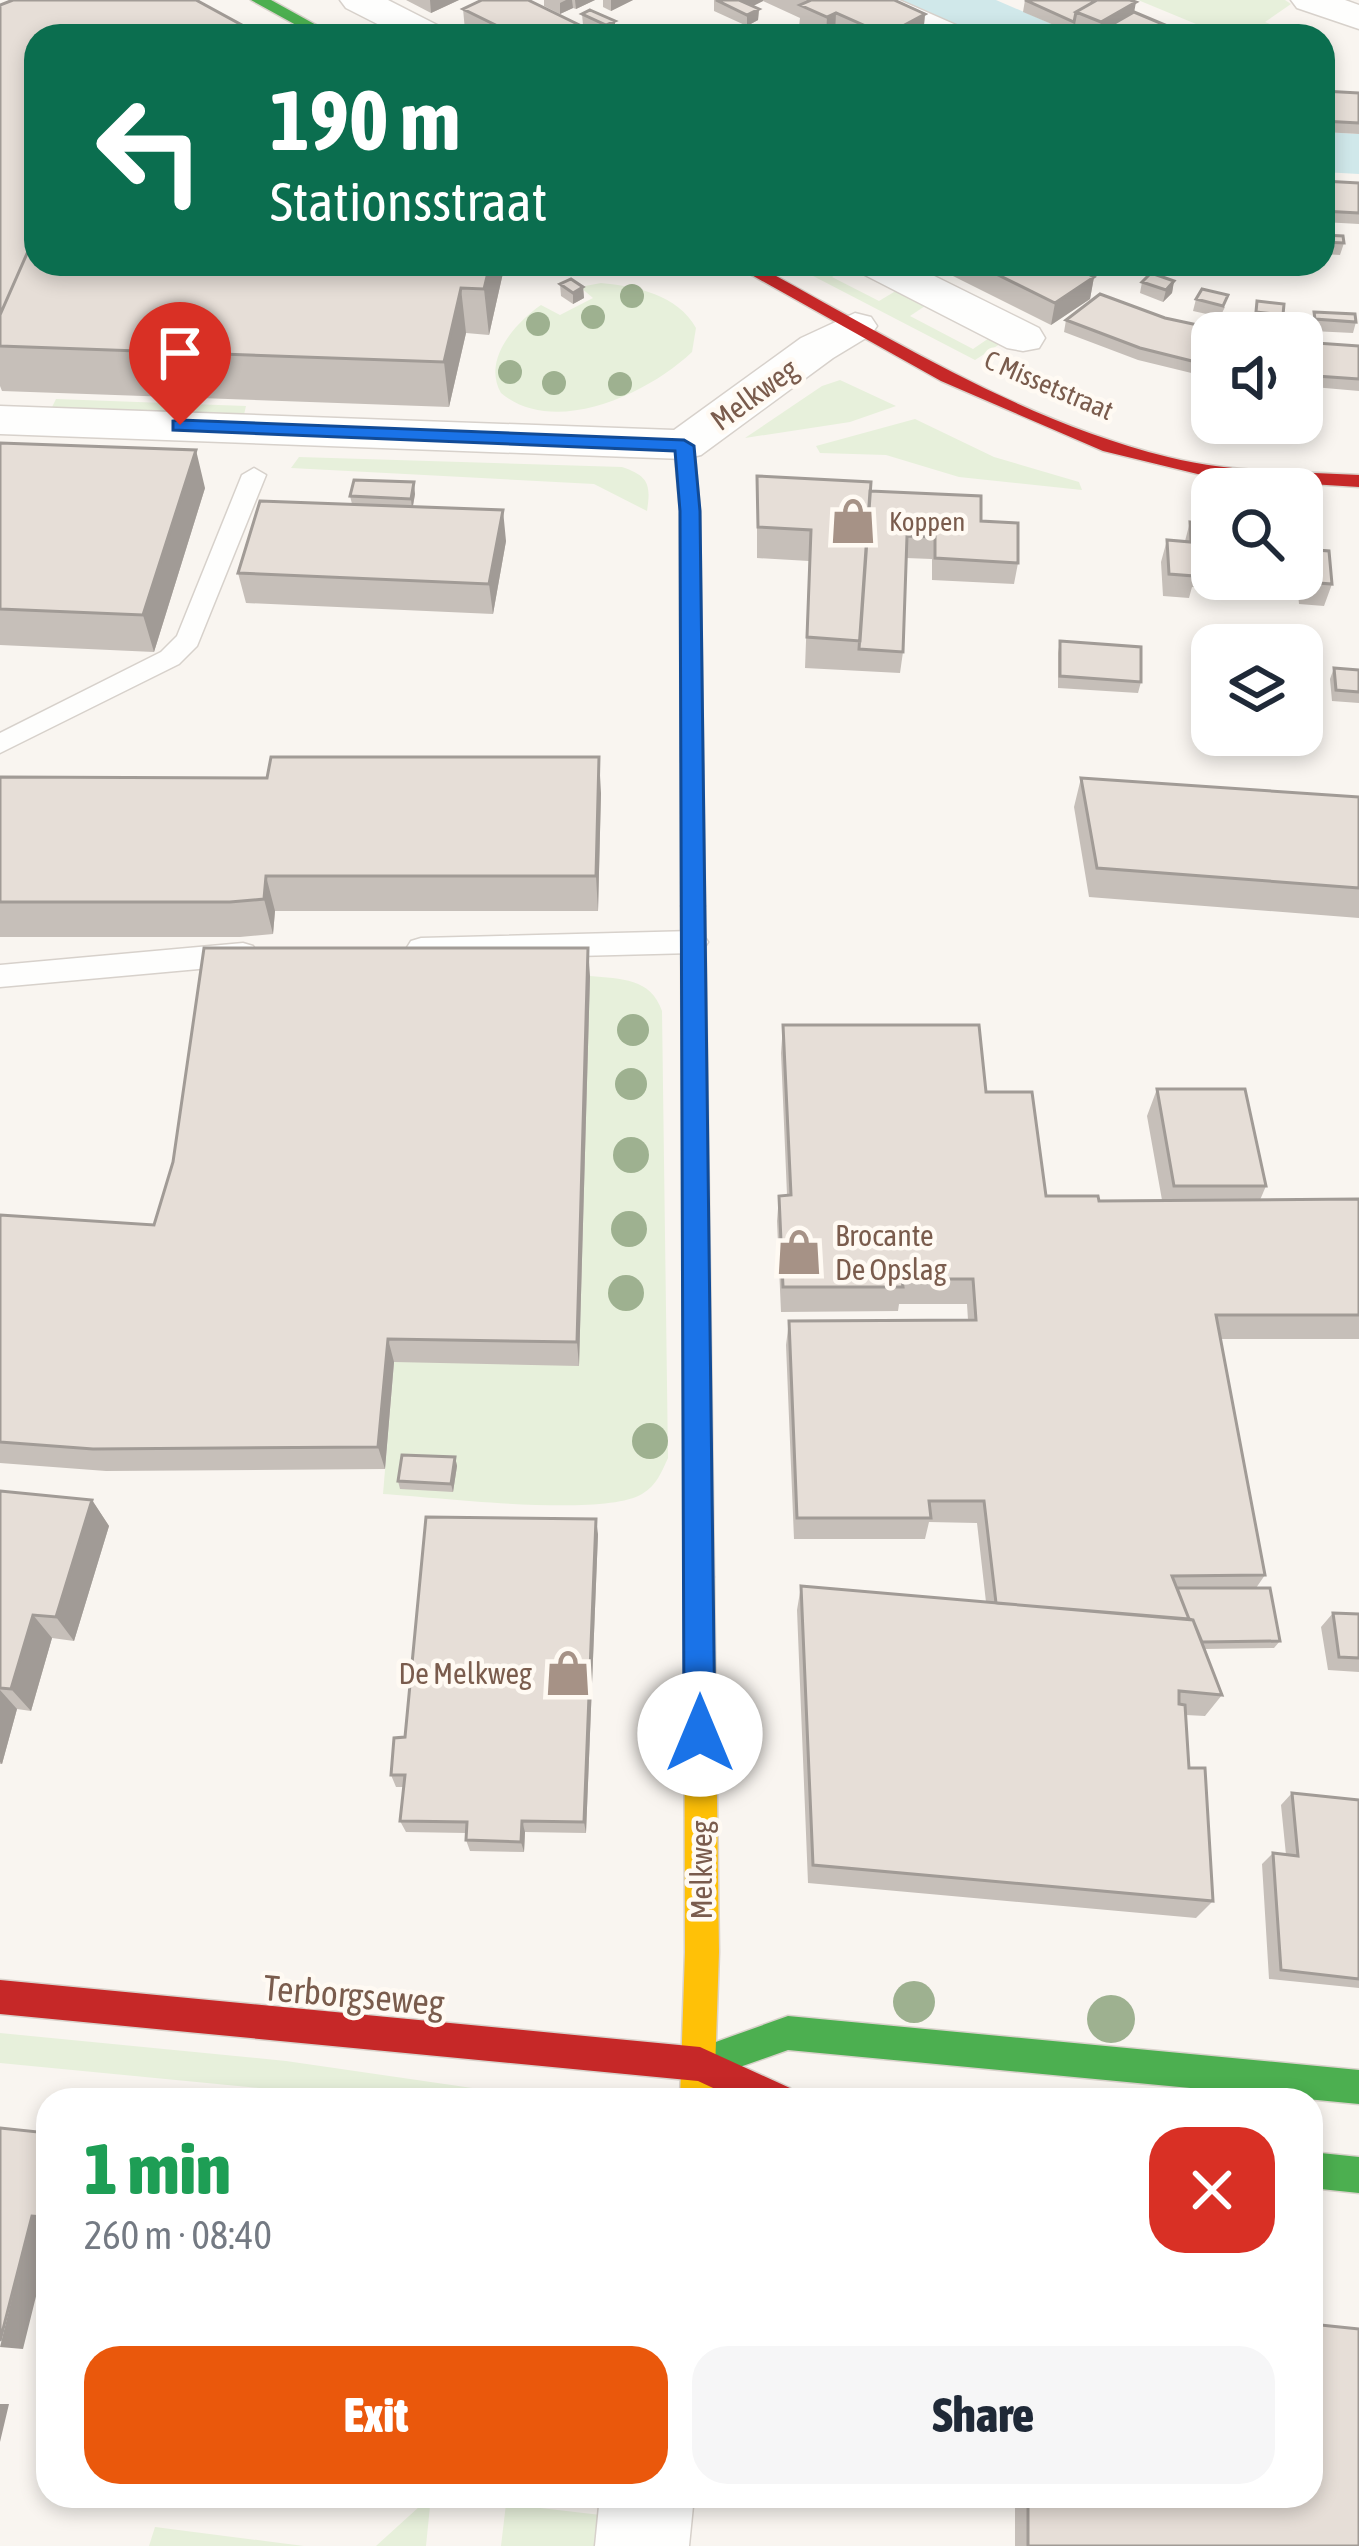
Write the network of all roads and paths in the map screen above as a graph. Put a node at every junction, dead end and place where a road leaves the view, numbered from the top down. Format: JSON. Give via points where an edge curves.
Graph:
{"nodes":[{"id":1,"x":259,"y":0,"type":"edge"},
{"id":2,"x":359,"y":0,"type":"edge"},
{"id":3,"x":868,"y":0,"type":"edge"},
{"id":4,"x":1310,"y":0,"type":"edge"},
{"id":5,"x":468,"y":18,"type":"edge"},
{"id":6,"x":1359,"y":18,"type":"edge"},
{"id":7,"x":305,"y":24,"type":"edge"},
{"id":8,"x":407,"y":24,"type":"edge"},
{"id":9,"x":456,"y":24,"type":"edge"},
{"id":10,"x":923,"y":24,"type":"edge"},
{"id":11,"x":763,"y":276,"type":"edge"},
{"id":12,"x":900,"y":276,"type":"edge"},
{"id":13,"x":855,"y":326,"type":"junction"},
{"id":14,"x":1023,"y":338,"type":"dead end"},
{"id":15,"x":0,"y":419,"type":"edge"},
{"id":16,"x":684,"y":446,"type":"junction"},
{"id":17,"x":254,"y":475,"type":"dead end"},
{"id":18,"x":1359,"y":482,"type":"edge"},
{"id":19,"x":0,"y":744,"type":"edge"},
{"id":20,"x":693,"y":943,"type":"junction"},
{"id":21,"x":391,"y":950,"type":"edge"},
{"id":22,"x":275,"y":952,"type":"edge"},
{"id":23,"x":0,"y":976,"type":"edge"},
{"id":24,"x":0,"y":1997,"type":"edge"},
{"id":25,"x":700,"y":2064,"type":"junction"},
{"id":26,"x":1359,"y":2087,"type":"edge"},
{"id":27,"x":698,"y":2088,"type":"edge"},
{"id":28,"x":752,"y":2088,"type":"edge"},
{"id":29,"x":1323,"y":2171,"type":"edge"},
{"id":30,"x":1359,"y":2175,"type":"edge"},
{"id":31,"x":646,"y":2508,"type":"edge"},
{"id":32,"x":641,"y":2546,"type":"edge"}],
"edges":[{"from":1,"to":7,"type":"street"},
{"from":2,"to":8,"type":"street"},
{"from":3,"to":10,"type":"street"},
{"from":4,"to":6,"type":"street"},
{"from":5,"to":9,"type":"street"},
{"from":11,"to":13,"type":"street","name":"C Missetstraat"},
{"from":12,"to":14,"type":"street"},
{"from":13,"to":16,"type":"street","name":"Melkweg"},
{"from":13,"to":18,"type":"street","name":"C Missetstraat","via":[[1011,404],[1161,461]]},
{"from":15,"to":16,"type":"street"},
{"from":16,"to":20,"type":"street","name":"Melkweg"},
{"from":17,"to":19,"type":"lane","via":[[188,640],[170,658]]},
{"from":20,"to":21,"type":"lane"},
{"from":20,"to":25,"type":"street","name":"Melkweg"},
{"from":22,"to":23,"type":"lane"},
{"from":24,"to":25,"type":"street","name":"Terborgseweg"},
{"from":25,"to":26,"type":"street","name":"Terborgseweg","via":[[788,2032]]},
{"from":25,"to":27,"type":"street","name":"Melkweg"},
{"from":25,"to":28,"type":"street","name":"Terborgseweg"},
{"from":29,"to":30,"type":"street"},
{"from":31,"to":32,"type":"street"}]}
